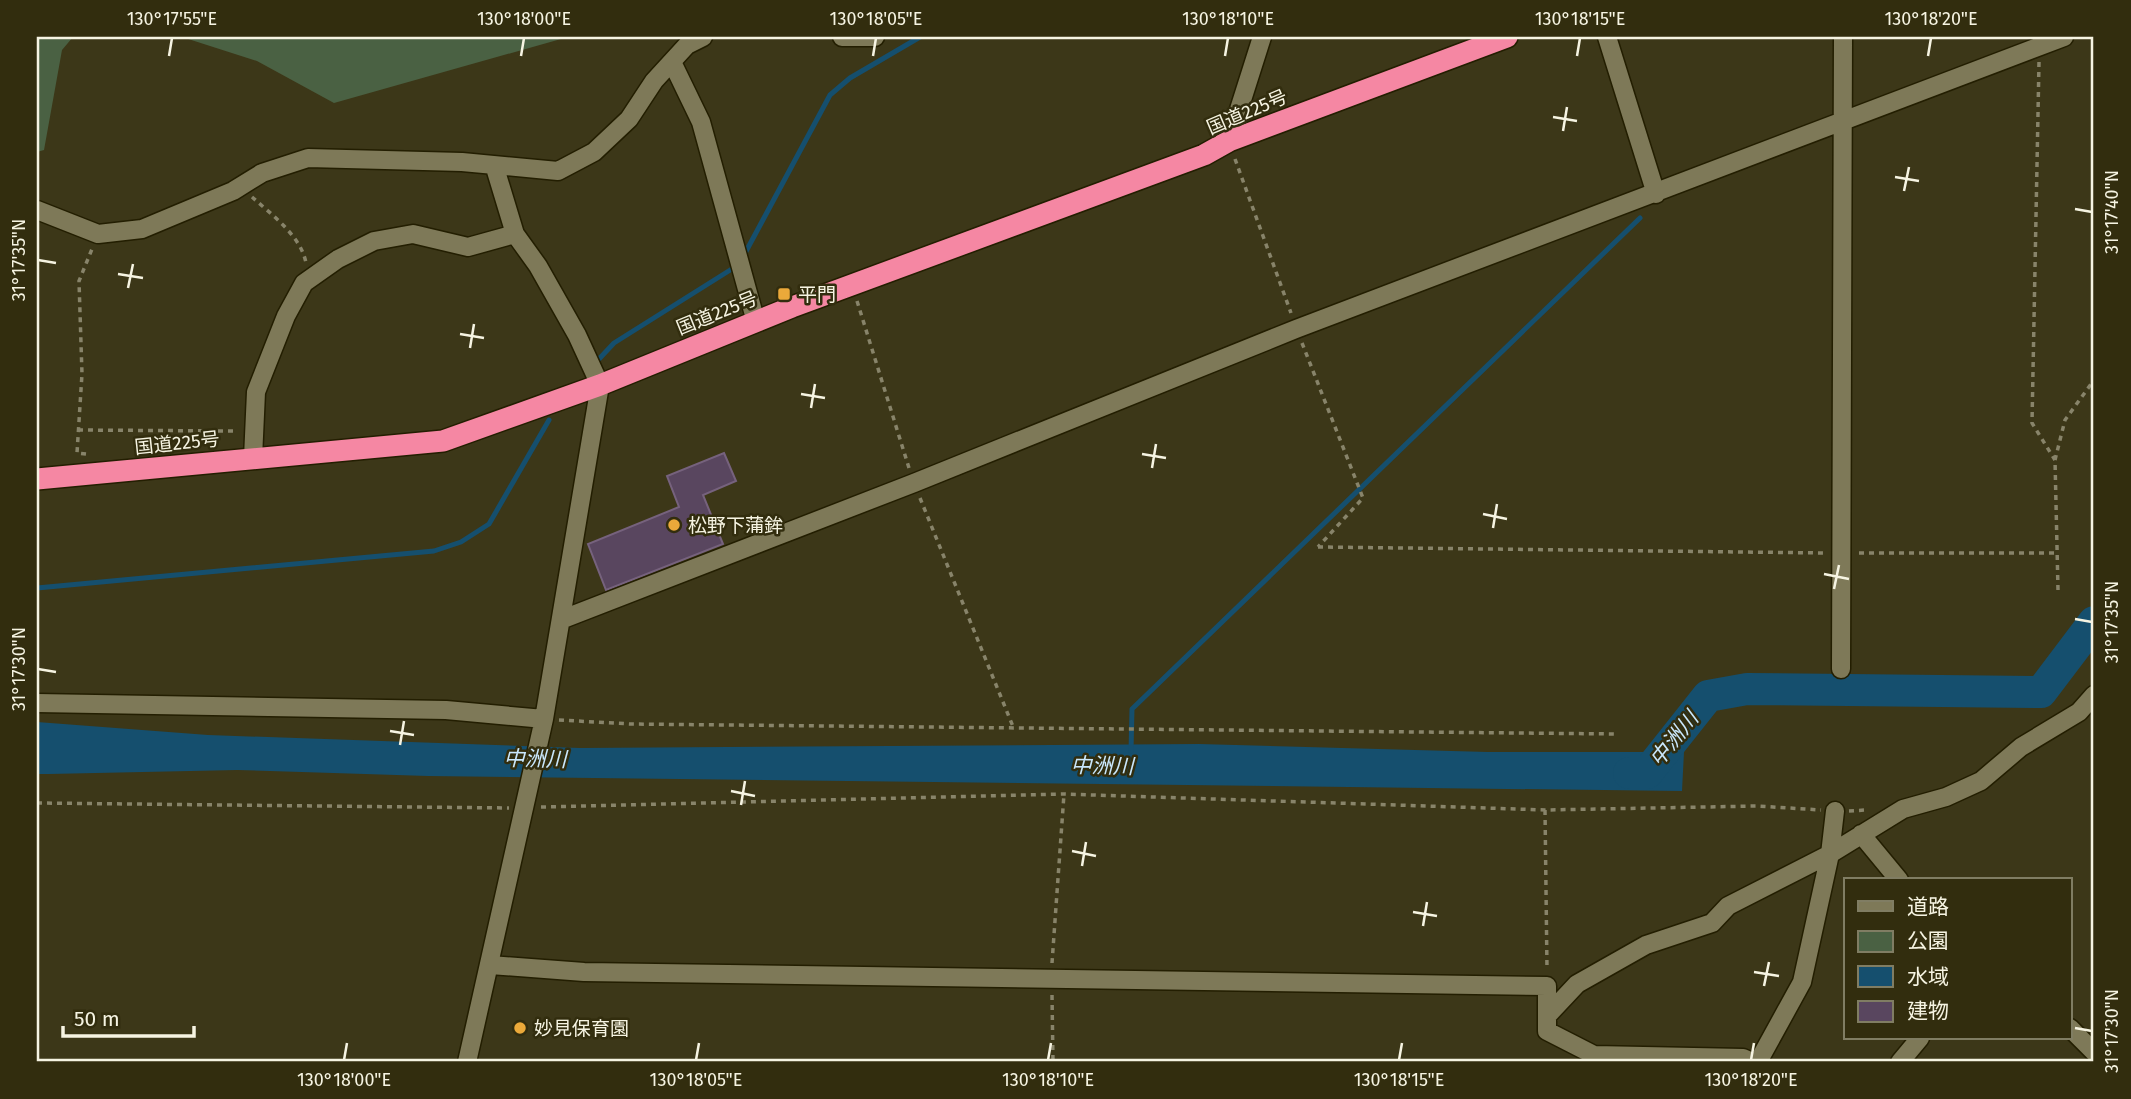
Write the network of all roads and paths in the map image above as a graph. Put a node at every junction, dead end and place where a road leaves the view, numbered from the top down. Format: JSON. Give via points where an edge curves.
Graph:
{"nodes":[{"id":1,"x":703,"y":37,"type":"edge"},
{"id":2,"x":842,"y":37,"type":"edge"},
{"id":3,"x":875,"y":37,"type":"edge"},
{"id":4,"x":1262,"y":37,"type":"edge"},
{"id":5,"x":1507,"y":37,"type":"edge"},
{"id":6,"x":1607,"y":37,"type":"edge"},
{"id":7,"x":1843,"y":37,"type":"edge"},
{"id":8,"x":2064,"y":37,"type":"edge"},
{"id":9,"x":2040,"y":46,"type":"junction"},
{"id":10,"x":672,"y":62,"type":"junction"},
{"id":11,"x":1845,"y":123,"type":"junction"},
{"id":12,"x":1229,"y":141,"type":"junction"},
{"id":13,"x":495,"y":168,"type":"junction"},
{"id":14,"x":240,"y":187,"type":"junction"},
{"id":15,"x":1656,"y":194,"type":"junction"},
{"id":16,"x":37,"y":210,"type":"edge"},
{"id":17,"x":98,"y":234,"type":"junction"},
{"id":18,"x":515,"y":234,"type":"junction"},
{"id":19,"x":310,"y":278,"type":"junction"},
{"id":20,"x":851,"y":285,"type":"junction"},
{"id":21,"x":756,"y":322,"type":"junction"},
{"id":22,"x":1296,"y":329,"type":"junction"},
{"id":23,"x":2094,"y":380,"type":"edge"},
{"id":24,"x":600,"y":385,"type":"junction"},
{"id":25,"x":78,"y":429,"type":"junction"},
{"id":26,"x":254,"y":431,"type":"junction"},
{"id":27,"x":89,"y":454,"type":"dead end"},
{"id":28,"x":253,"y":458,"type":"junction"},
{"id":29,"x":2055,"y":460,"type":"junction"},
{"id":30,"x":37,"y":479,"type":"edge"},
{"id":31,"x":914,"y":483,"type":"junction"},
{"id":32,"x":1842,"y":553,"type":"junction"},
{"id":33,"x":2059,"y":553,"type":"junction"},
{"id":34,"x":2058,"y":590,"type":"dead end"},
{"id":35,"x":563,"y":619,"type":"junction"},
{"id":36,"x":1841,"y":669,"type":"dead end"},
{"id":37,"x":2094,"y":695,"type":"edge"},
{"id":38,"x":37,"y":703,"type":"edge"},
{"id":39,"x":543,"y":723,"type":"junction"},
{"id":40,"x":1014,"y":729,"type":"junction"},
{"id":41,"x":1617,"y":734,"type":"dead end"},
{"id":42,"x":1064,"y":794,"type":"junction"},
{"id":43,"x":527,"y":801,"type":"junction"},
{"id":44,"x":37,"y":803,"type":"edge"},
{"id":45,"x":1545,"y":810,"type":"junction"},
{"id":46,"x":1835,"y":811,"type":"joint"},
{"id":47,"x":1861,"y":834,"type":"junction"},
{"id":48,"x":1830,"y":854,"type":"junction"},
{"id":49,"x":1897,"y":878,"type":"edge"},
{"id":50,"x":490,"y":965,"type":"junction"},
{"id":51,"x":1051,"y":978,"type":"junction"},
{"id":52,"x":1547,"y":986,"type":"junction"},
{"id":53,"x":1547,"y":1016,"type":"junction"},
{"id":54,"x":2072,"y":1030,"type":"edge"},
{"id":55,"x":1918,"y":1040,"type":"edge"},
{"id":56,"x":2094,"y":1052,"type":"edge"},
{"id":57,"x":1593,"y":1059,"type":"edge"},
{"id":58,"x":467,"y":1062,"type":"edge"},
{"id":59,"x":1053,"y":1062,"type":"edge"},
{"id":60,"x":1752,"y":1062,"type":"edge"},
{"id":61,"x":1758,"y":1062,"type":"edge"},
{"id":62,"x":1900,"y":1062,"type":"edge"}],
"edges":[{"from":1,"to":10,"type":"street","via":[[687,45]]},
{"from":2,"to":3,"type":"street"},
{"from":4,"to":12,"type":"street"},
{"from":5,"to":12,"type":"highway","name":"国道225号"},
{"from":6,"to":15,"type":"street"},
{"from":7,"to":11,"type":"street"},
{"from":8,"to":9,"type":"street"},
{"from":9,"to":11,"type":"street"},
{"from":9,"to":29,"type":"path","via":[[2032,423]]},
{"from":10,"to":13,"type":"street","via":[[629,119],[594,152],[558,172]]},
{"from":10,"to":21,"type":"street","via":[[701,122]]},
{"from":11,"to":15,"type":"street"},
{"from":11,"to":32,"type":"street"},
{"from":12,"to":20,"type":"highway","name":"国道225号","via":[[1204,155]]},
{"from":12,"to":22,"type":"path"},
{"from":13,"to":14,"type":"street","via":[[462,162],[308,158],[262,173]]},
{"from":13,"to":18,"type":"street"},
{"from":14,"to":17,"type":"street","via":[[142,229]]},
{"from":14,"to":19,"type":"path","via":[[278,220],[304,251]]},
{"from":15,"to":22,"type":"street"},
{"from":16,"to":17,"type":"street"},
{"from":17,"to":25,"type":"path","via":[[79,281],[83,343]]},
{"from":18,"to":19,"type":"street","via":[[468,247],[413,234],[374,241]]},
{"from":18,"to":24,"type":"street","via":[[578,335]]},
{"from":19,"to":26,"type":"street","via":[[286,316],[256,392]]},
{"from":20,"to":21,"type":"highway","name":"国道225号"},
{"from":20,"to":31,"type":"path"},
{"from":21,"to":24,"type":"highway","name":"国道225号"},
{"from":22,"to":31,"type":"street"},
{"from":22,"to":32,"type":"path","via":[[1363,498],[1318,547]]},
{"from":23,"to":29,"type":"path","via":[[2065,420]]},
{"from":24,"to":28,"type":"highway","name":"国道225号","via":[[443,441]]},
{"from":24,"to":35,"type":"street"},
{"from":25,"to":26,"type":"path"},
{"from":25,"to":27,"type":"path","via":[[76,453]]},
{"from":26,"to":28,"type":"street"},
{"from":28,"to":30,"type":"highway","name":"国道225号"},
{"from":29,"to":33,"type":"path"},
{"from":31,"to":35,"type":"street"},
{"from":31,"to":40,"type":"path"},
{"from":32,"to":33,"type":"path"},
{"from":32,"to":36,"type":"street"},
{"from":33,"to":34,"type":"path"},
{"from":35,"to":39,"type":"street"},
{"from":37,"to":47,"type":"street","via":[[2080,712],[2021,747],[1980,780],[1946,797],[1903,808]]},
{"from":38,"to":39,"type":"street","via":[[446,710]]},
{"from":39,"to":40,"type":"path"},
{"from":39,"to":43,"type":"street"},
{"from":40,"to":41,"type":"path"},
{"from":42,"to":43,"type":"path"},
{"from":42,"to":45,"type":"path"},
{"from":42,"to":51,"type":"path"},
{"from":43,"to":44,"type":"path"},
{"from":43,"to":50,"type":"street"},
{"from":45,"to":46,"type":"path","via":[[1757,806]]},
{"from":45,"to":52,"type":"path"},
{"from":46,"to":48,"type":"street"},
{"from":47,"to":48,"type":"street"},
{"from":47,"to":49,"type":"street"},
{"from":48,"to":53,"type":"street","via":[[1728,906],[1713,923],[1646,945],[1577,984]]},
{"from":48,"to":61,"type":"street","via":[[1802,982]]},
{"from":50,"to":51,"type":"street","via":[[584,972]]},
{"from":50,"to":58,"type":"street"},
{"from":51,"to":52,"type":"street"},
{"from":51,"to":59,"type":"path"},
{"from":52,"to":53,"type":"street"},
{"from":53,"to":57,"type":"street","via":[[1547,1031]]},
{"from":54,"to":56,"type":"street"},
{"from":55,"to":62,"type":"street"},
{"from":57,"to":60,"type":"street","via":[[1743,1058]]}]}
